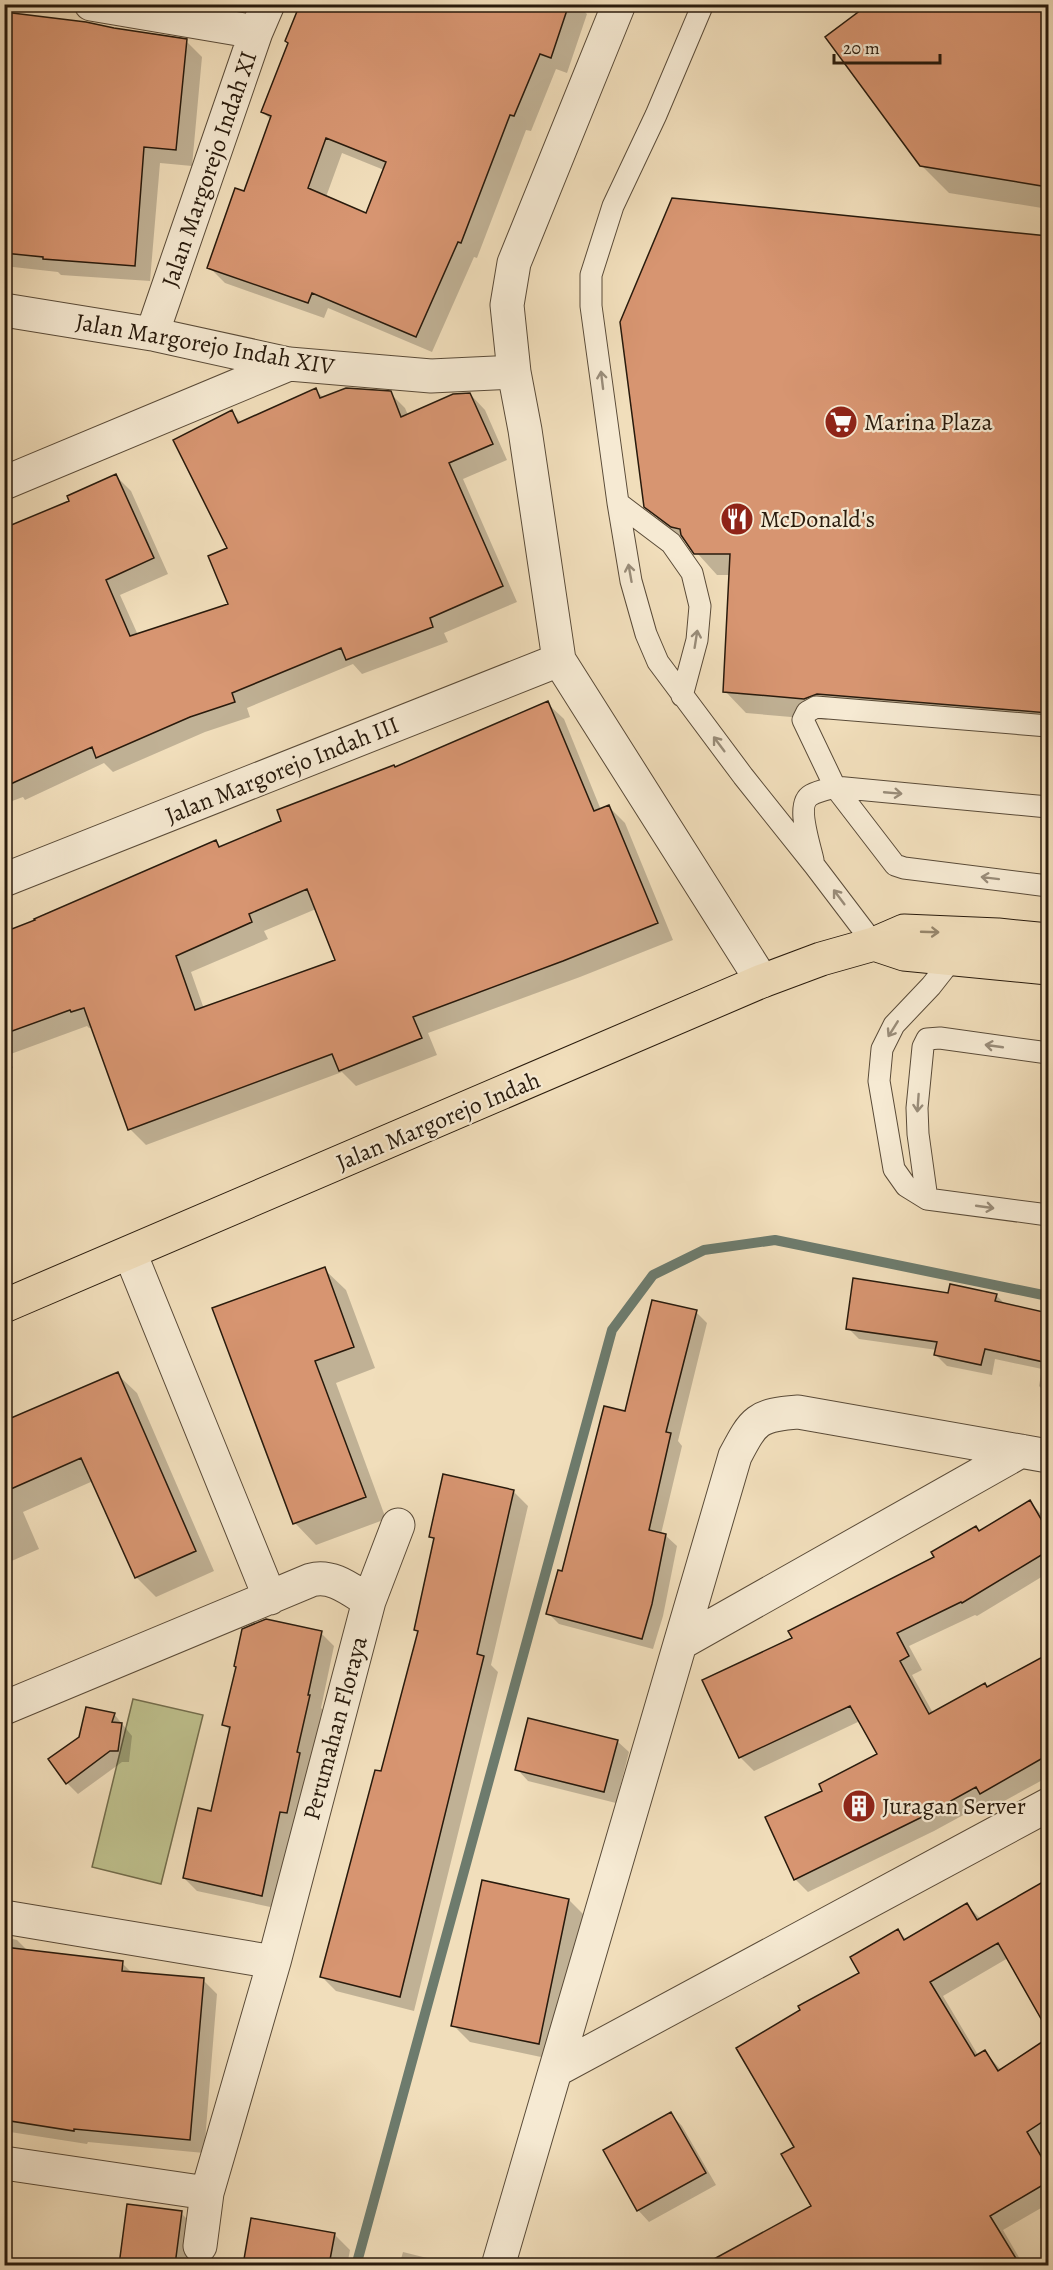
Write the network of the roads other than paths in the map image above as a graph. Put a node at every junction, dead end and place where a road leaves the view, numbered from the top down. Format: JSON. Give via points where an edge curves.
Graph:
{"nodes":[{"id":1,"x":91,"y":4,"type":"edge"},
{"id":2,"x":619,"y":4,"type":"edge"},
{"id":3,"x":703,"y":4,"type":"edge"},
{"id":4,"x":262,"y":18,"type":"edge"},
{"id":5,"x":4,"y":310,"type":"edge"},
{"id":6,"x":153,"y":334,"type":"junction"},
{"id":7,"x":289,"y":364,"type":"junction"},
{"id":8,"x":514,"y":372,"type":"junction"},
{"id":9,"x":4,"y":483,"type":"edge"},
{"id":10,"x":618,"y":503,"type":"junction"},
{"id":11,"x":559,"y":660,"type":"junction"},
{"id":12,"x":682,"y":696,"type":"junction"},
{"id":13,"x":1048,"y":726,"type":"edge"},
{"id":14,"x":835,"y":787,"type":"junction"},
{"id":15,"x":1048,"y":807,"type":"edge"},
{"id":16,"x":814,"y":865,"type":"junction"},
{"id":17,"x":4,"y":880,"type":"edge"},
{"id":18,"x":1048,"y":886,"type":"edge"},
{"id":19,"x":1048,"y":940,"type":"edge"},
{"id":20,"x":874,"y":944,"type":"junction"},
{"id":21,"x":953,"y":958,"type":"junction"},
{"id":22,"x":1048,"y":968,"type":"edge"},
{"id":23,"x":762,"y":981,"type":"junction"},
{"id":24,"x":1048,"y":1053,"type":"edge"},
{"id":25,"x":927,"y":1199,"type":"junction"},
{"id":26,"x":1048,"y":1215,"type":"edge"},
{"id":27,"x":130,"y":1253,"type":"junction"},
{"id":28,"x":4,"y":1306,"type":"edge"},
{"id":29,"x":1035,"y":1453,"type":"edge"},
{"id":30,"x":398,"y":1525,"type":"dead end"},
{"id":31,"x":270,"y":1598,"type":"junction"},
{"id":32,"x":369,"y":1600,"type":"junction"},
{"id":33,"x":681,"y":1643,"type":"junction"},
{"id":34,"x":4,"y":1708,"type":"edge"},
{"id":35,"x":1048,"y":1805,"type":"edge"},
{"id":36,"x":4,"y":1917,"type":"edge"},
{"id":37,"x":274,"y":1962,"type":"junction"},
{"id":38,"x":556,"y":2070,"type":"junction"},
{"id":39,"x":4,"y":2163,"type":"edge"},
{"id":40,"x":207,"y":2193,"type":"junction"},
{"id":41,"x":200,"y":2246,"type":"dead end"},
{"id":42,"x":498,"y":2265,"type":"edge"}],
"edges":[{"from":1,"to":4,"type":"street"},
{"from":2,"to":8,"type":"street","via":[[514,263],[507,305]]},
{"from":10,"to":3,"type":"lane","one_way":true,"via":[[591,306],[591,275],[613,206]]},
{"from":4,"to":6,"type":"street","name":"Jalan Margorejo Indah XI"},
{"from":5,"to":6,"type":"street","name":"Jalan Margorejo Indah XIV"},
{"from":6,"to":7,"type":"street","name":"Jalan Margorejo Indah XIV"},
{"from":7,"to":8,"type":"street","name":"Jalan Margorejo Indah XIV","via":[[431,376]]},
{"from":7,"to":9,"type":"street"},
{"from":8,"to":11,"type":"street"},
{"from":12,"to":10,"type":"lane","one_way":true,"via":[[658,662],[646,634],[631,581]]},
{"from":12,"to":10,"type":"lane","one_way":true,"via":[[697,640],[700,606],[692,573],[671,543]]},
{"from":11,"to":17,"type":"street","name":"Jalan Margorejo Indah III"},
{"from":11,"to":23,"type":"street"},
{"from":16,"to":12,"type":"lane","one_way":true},
{"from":13,"to":14,"type":"lane","via":[[816,707],[803,720]]},
{"from":14,"to":15,"type":"lane","one_way":true},
{"from":14,"to":16,"type":"lane","via":[[811,795],[804,802]]},
{"from":18,"to":14,"type":"lane","one_way":true,"via":[[900,868]]},
{"from":20,"to":16,"type":"lane","one_way":true},
{"from":20,"to":19,"type":"main road","name":"Jalan Margorejo Indah","one_way":true,"via":[[904,931]]},
{"from":20,"to":21,"type":"main road","via":[[904,954]]},
{"from":20,"to":23,"type":"main road","name":"Jalan Margorejo Indah"},
{"from":21,"to":22,"type":"main road"},
{"from":21,"to":25,"type":"lane","one_way":true,"via":[[894,1025],[882,1049],[879,1081],[894,1169],[906,1186]]},
{"from":23,"to":27,"type":"main road","name":"Jalan Margorejo Indah"},
{"from":24,"to":25,"type":"lane","one_way":true,"via":[[927,1039],[917,1108],[918,1149]]},
{"from":25,"to":26,"type":"lane","one_way":true},
{"from":27,"to":28,"type":"main road","name":"Jalan Margorejo Indah"},
{"from":27,"to":31,"type":"street"},
{"from":29,"to":33,"type":"street"},
{"from":29,"to":33,"type":"street","via":[[798,1412],[772,1414],[756,1421],[735,1456]]},
{"from":30,"to":32,"type":"street","name":"Perumahan Floraya"},
{"from":31,"to":32,"type":"street","via":[[319,1577]]},
{"from":31,"to":34,"type":"street"},
{"from":32,"to":37,"type":"street","name":"Perumahan Floraya"},
{"from":33,"to":38,"type":"street"},
{"from":35,"to":38,"type":"street"},
{"from":36,"to":37,"type":"street"},
{"from":37,"to":40,"type":"street","name":"Perumahan Floraya"},
{"from":38,"to":42,"type":"street"},
{"from":39,"to":40,"type":"street"},
{"from":40,"to":41,"type":"street","name":"Perumahan Floraya"}]}
